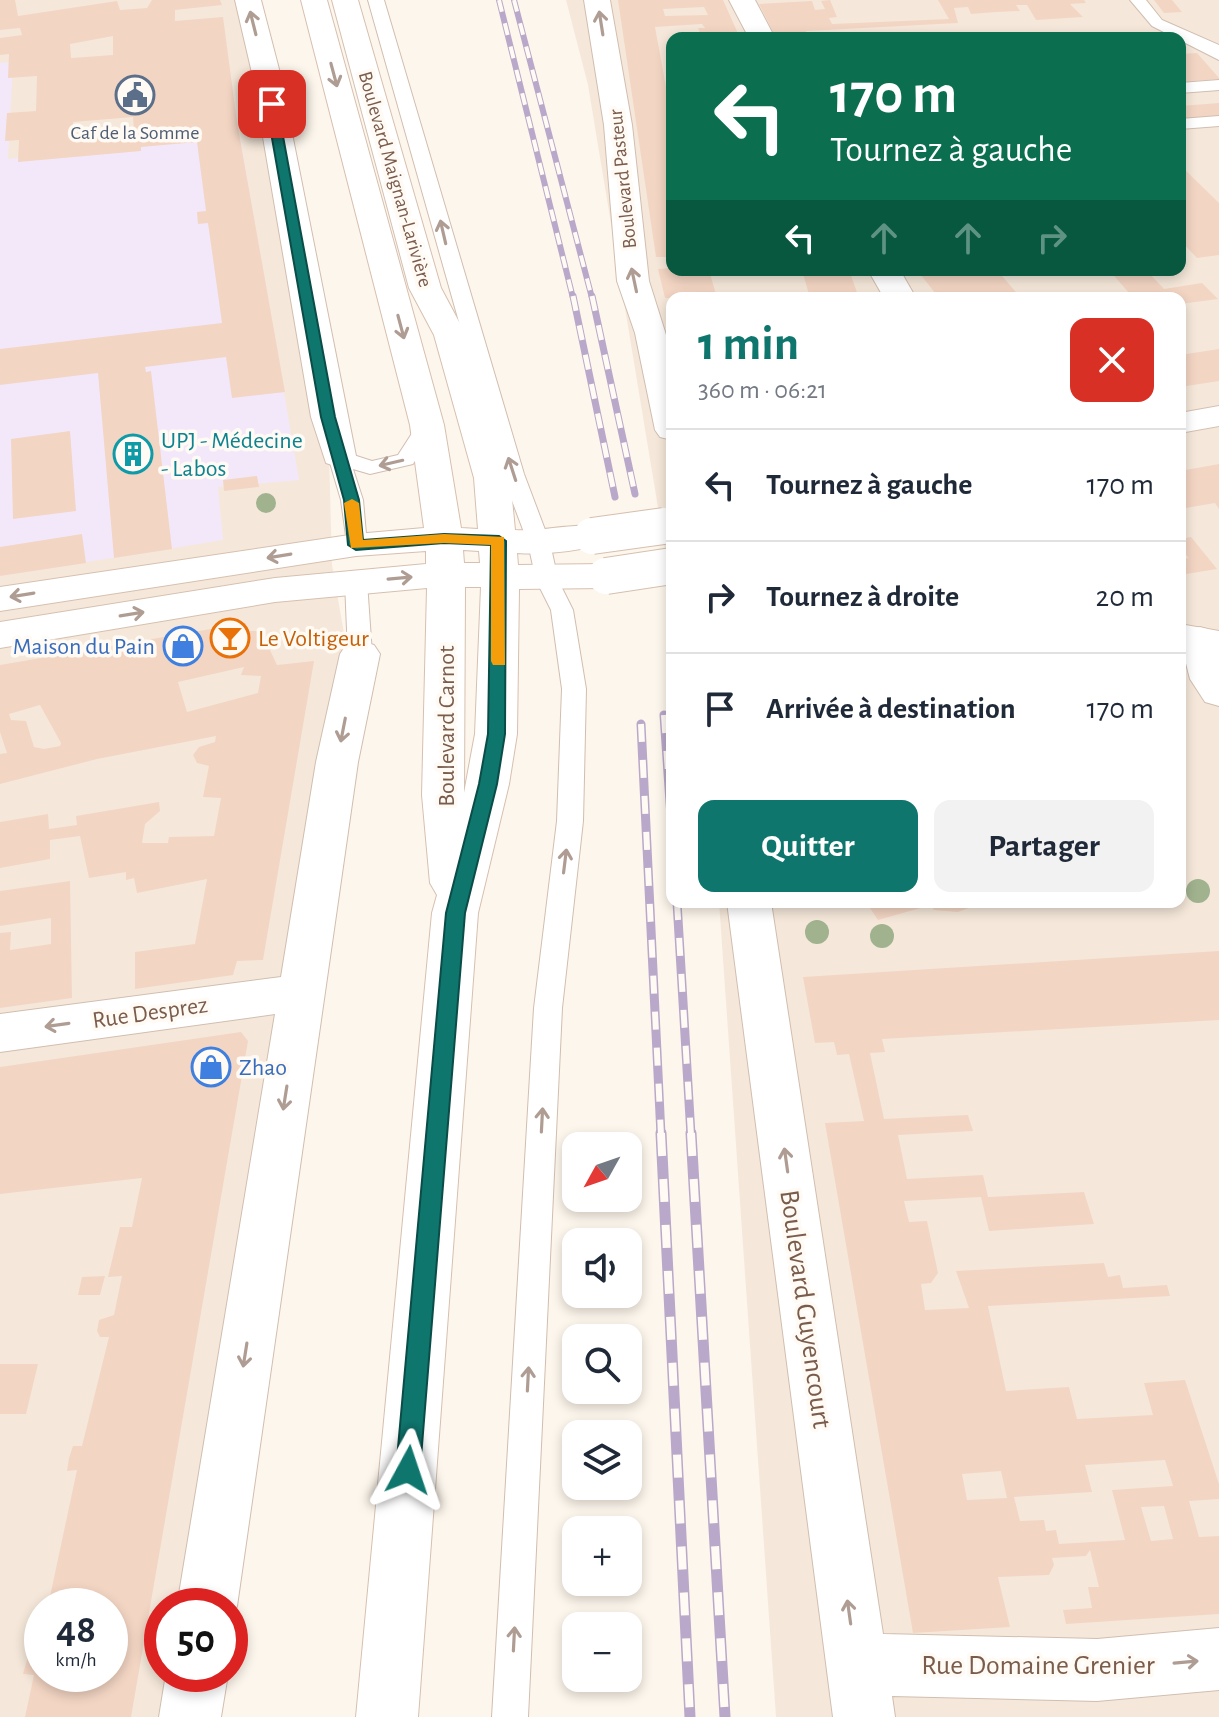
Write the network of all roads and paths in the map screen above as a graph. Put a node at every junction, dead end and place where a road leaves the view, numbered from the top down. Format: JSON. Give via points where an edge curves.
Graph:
{"nodes":[{"id":1,"x":248,"y":0,"type":"edge"},
{"id":2,"x":314,"y":0,"type":"edge"},
{"id":3,"x":345,"y":0,"type":"edge"},
{"id":4,"x":376,"y":0,"type":"edge"},
{"id":5,"x":597,"y":0,"type":"edge"},
{"id":6,"x":742,"y":0,"type":"edge"},
{"id":7,"x":1138,"y":0,"type":"edge"},
{"id":8,"x":759,"y":32,"type":"edge"},
{"id":9,"x":1177,"y":32,"type":"edge"},
{"id":10,"x":1186,"y":36,"type":"edge"},
{"id":11,"x":1219,"y":55,"type":"edge"},
{"id":12,"x":1219,"y":85,"type":"edge"},
{"id":13,"x":1186,"y":88,"type":"edge"},
{"id":14,"x":1219,"y":121,"type":"edge"},
{"id":15,"x":1186,"y":124,"type":"edge"},
{"id":16,"x":663,"y":355,"type":"edge"},
{"id":17,"x":666,"y":380,"type":"edge"},
{"id":18,"x":1219,"y":416,"type":"edge"},
{"id":19,"x":1186,"y":422,"type":"edge"},
{"id":20,"x":427,"y":425,"type":"junction"},
{"id":21,"x":338,"y":456,"type":"junction"},
{"id":22,"x":666,"y":525,"type":"edge"},
{"id":23,"x":539,"y":543,"type":"junction"},
{"id":24,"x":444,"y":556,"type":"junction"},
{"id":25,"x":499,"y":559,"type":"junction"},
{"id":26,"x":356,"y":563,"type":"junction"},
{"id":27,"x":666,"y":567,"type":"edge"},
{"id":28,"x":547,"y":580,"type":"junction"},
{"id":29,"x":0,"y":599,"type":"edge"},
{"id":30,"x":0,"y":635,"type":"edge"},
{"id":31,"x":1200,"y":640,"type":"edge"},
{"id":32,"x":360,"y":654,"type":"joint"},
{"id":33,"x":1219,"y":693,"type":"edge"},
{"id":34,"x":750,"y":908,"type":"edge"},
{"id":35,"x":455,"y":913,"type":"junction"},
{"id":36,"x":301,"y":992,"type":"junction"},
{"id":37,"x":0,"y":1033,"type":"edge"},
{"id":38,"x":210,"y":1588,"type":"edge"},
{"id":39,"x":1219,"y":1659,"type":"edge"},
{"id":40,"x":860,"y":1691,"type":"edge"},
{"id":41,"x":194,"y":1692,"type":"edge"},
{"id":42,"x":190,"y":1717,"type":"edge"},
{"id":43,"x":387,"y":1717,"type":"edge"},
{"id":44,"x":510,"y":1717,"type":"edge"}],
"edges":[{"from":21,"to":1,"type":"main road","one_way":true},
{"from":2,"to":20,"type":"main road","name":"Boulevard Maignan-Larivière","one_way":true},
{"from":3,"to":25,"type":"main road","name":"Boulevard Maignan-Larivière","via":[[425,288],[450,335],[488,464]]},
{"from":23,"to":4,"type":"lane","one_way":true,"via":[[509,460]]},
{"from":16,"to":5,"type":"main road","name":"Boulevard Pasteur","one_way":true,"via":[[633,281],[618,125]]},
{"from":6,"to":8,"type":"main road"},
{"from":7,"to":9,"type":"lane","via":[[1157,23]]},
{"from":10,"to":11,"type":"lane"},
{"from":12,"to":13,"type":"lane"},
{"from":14,"to":15,"type":"lane"},
{"from":16,"to":17,"type":"main road","name":"Boulevard Pasteur"},
{"from":18,"to":19,"type":"main road"},
{"from":20,"to":21,"type":"lane","one_way":true,"via":[[406,460],[370,468]]},
{"from":20,"to":24,"type":"main road","name":"Boulevard Maignan-Larivière"},
{"from":21,"to":26,"type":"lane","via":[[352,500]]},
{"from":22,"to":23,"type":"main road","bridge":true},
{"from":23,"to":25,"type":"main road"},
{"from":23,"to":28,"type":"lane"},
{"from":24,"to":25,"type":"main road"},
{"from":24,"to":26,"type":"main road"},
{"from":24,"to":35,"type":"main road","name":"Boulevard Carnot","via":[[443,795]]},
{"from":25,"to":28,"type":"main road"},
{"from":25,"to":35,"type":"main road","name":"Boulevard Carnot","via":[[496,734]]},
{"from":26,"to":29,"type":"main road","one_way":true},
{"from":30,"to":26,"type":"main road","one_way":true,"via":[[274,591]]},
{"from":26,"to":32,"type":"lane"},
{"from":27,"to":28,"type":"main road","bridge":true},
{"from":44,"to":28,"type":"lane","one_way":true,"via":[[548,1008],[570,821],[572,672],[562,610]]},
{"from":31,"to":33,"type":"main road"},
{"from":32,"to":36,"type":"main road","one_way":true,"via":[[337,762]]},
{"from":40,"to":34,"type":"main road","name":"Boulevard Guyencourt","one_way":true},
{"from":35,"to":43,"type":"main road","name":"Boulevard Carnot"},
{"from":36,"to":37,"type":"main road","name":"Rue Desprez","one_way":true},
{"from":36,"to":38,"type":"main road","one_way":true},
{"from":40,"to":39,"type":"main road","name":"Rue Domaine Grenier","one_way":true},
{"from":41,"to":42,"type":"main road"}]}
